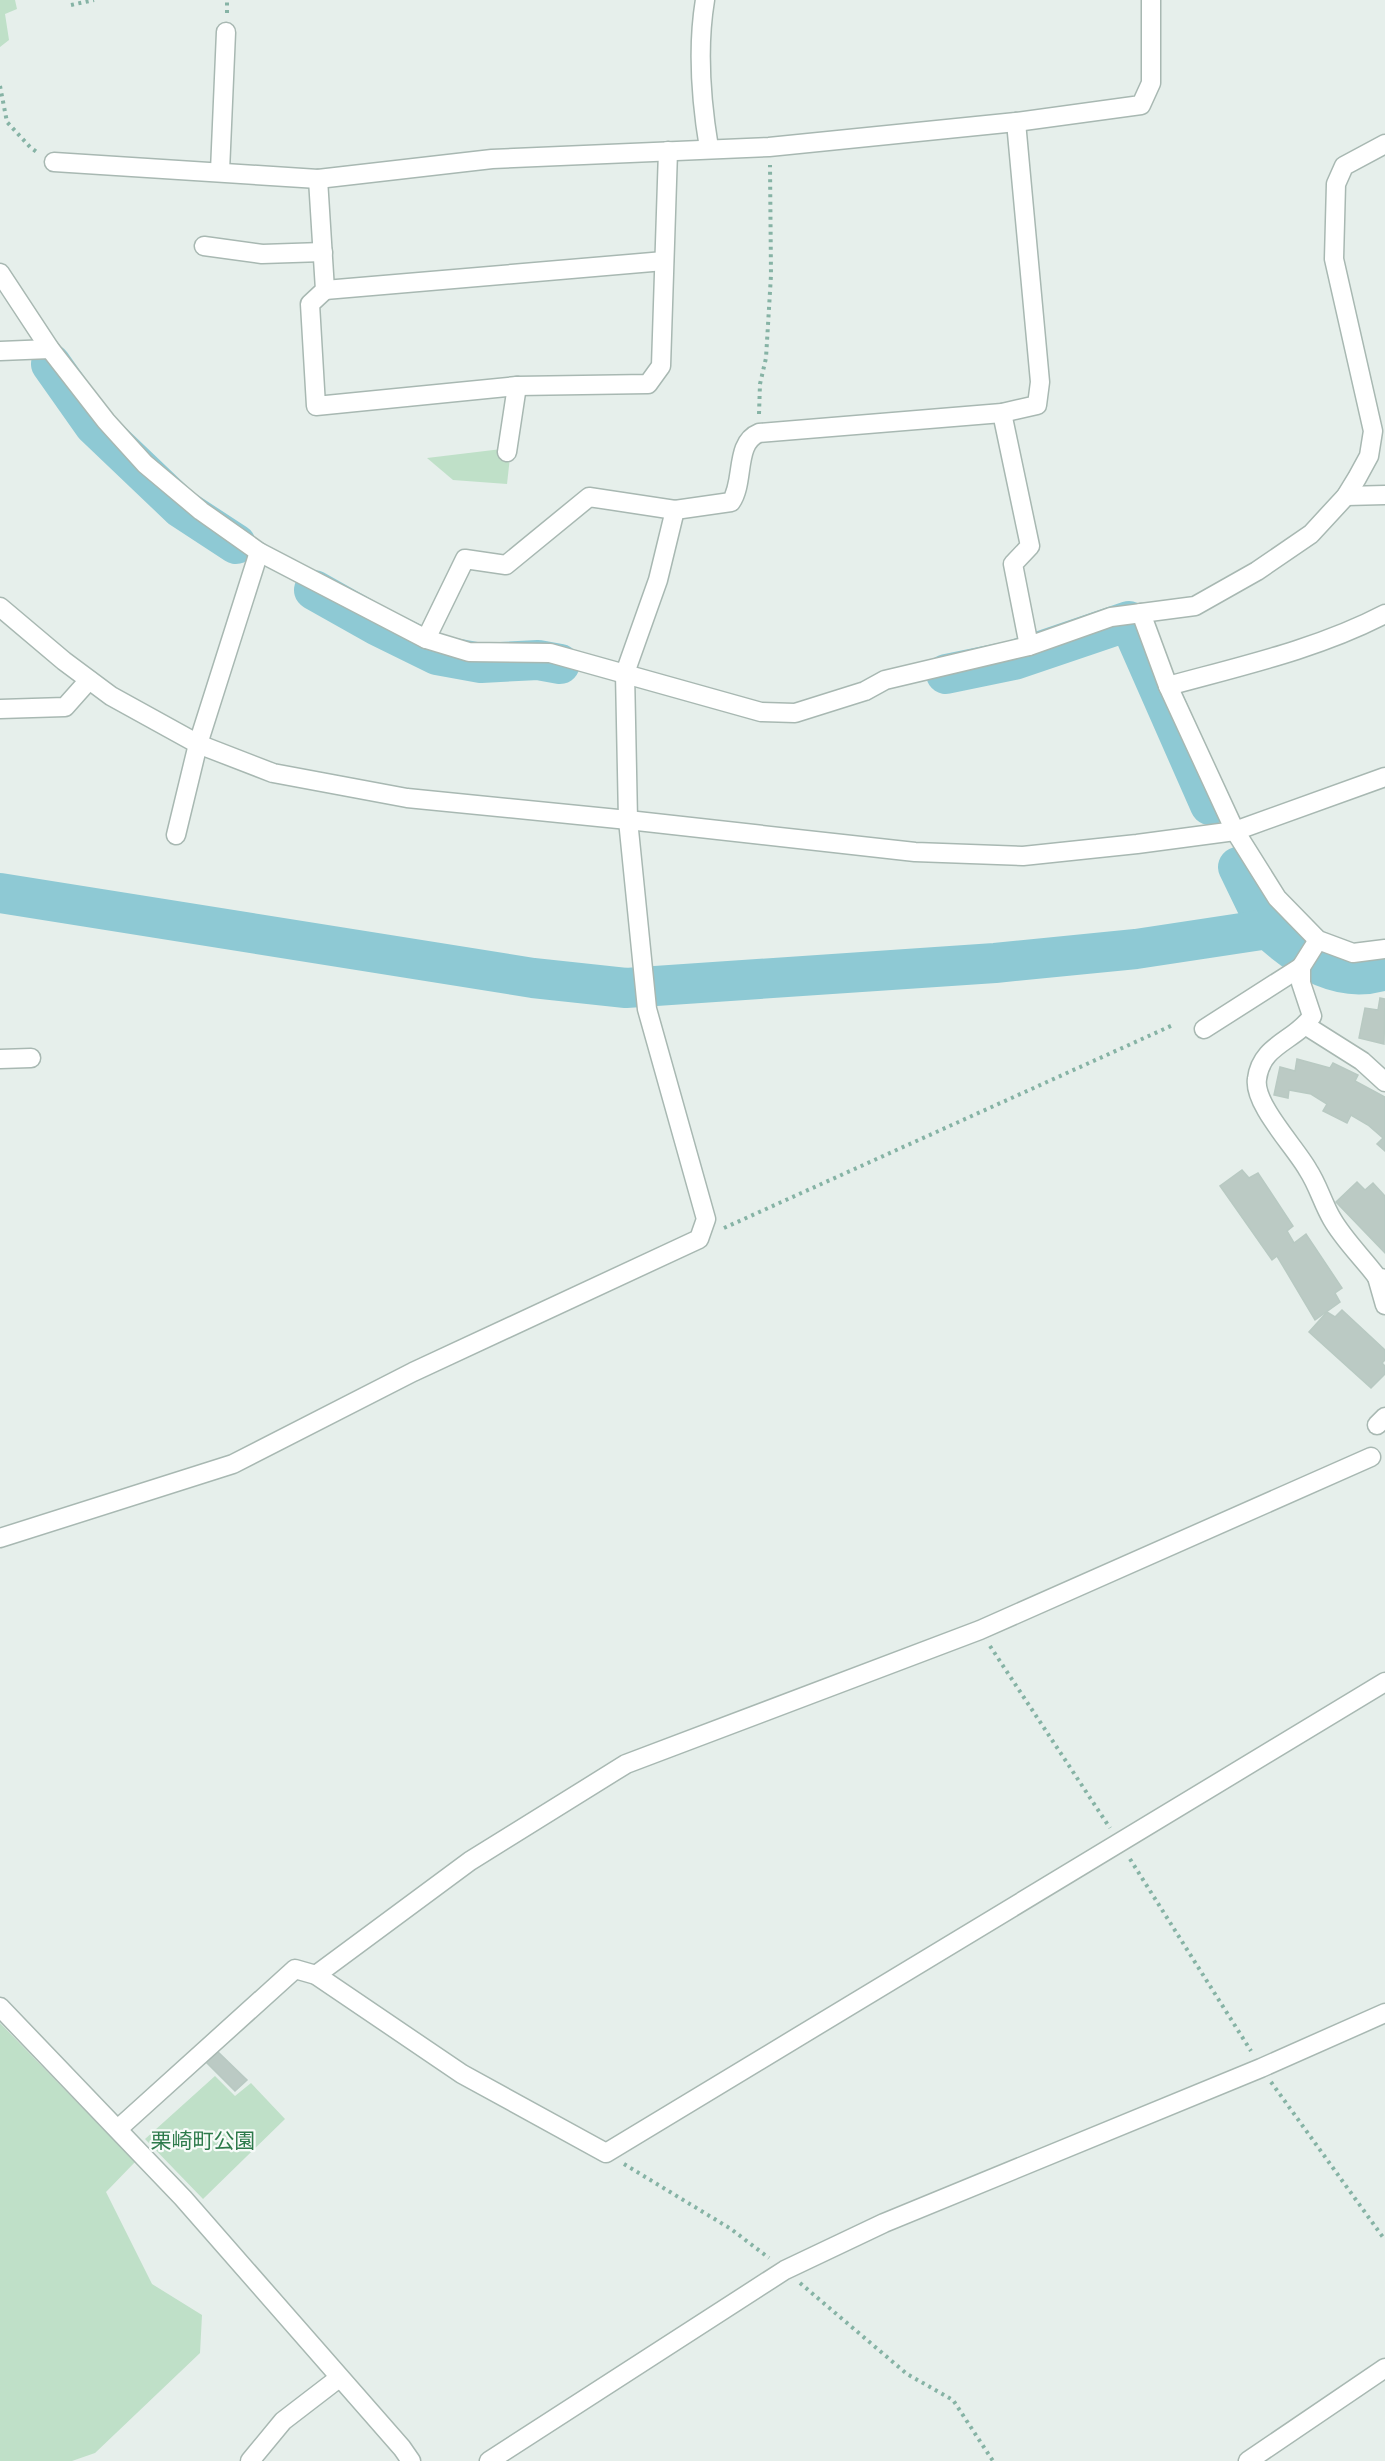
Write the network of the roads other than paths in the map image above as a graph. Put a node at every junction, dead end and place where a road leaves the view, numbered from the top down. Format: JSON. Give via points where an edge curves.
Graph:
{"nodes":[{"id":1,"x":705,"y":0,"type":"edge"},
{"id":2,"x":1151,"y":0,"type":"edge"},
{"id":3,"x":226,"y":32,"type":"dead end"},
{"id":4,"x":1016,"y":122,"type":"junction"},
{"id":5,"x":1385,"y":144,"type":"edge"},
{"id":6,"x":710,"y":148,"type":"junction"},
{"id":7,"x":668,"y":151,"type":"junction"},
{"id":8,"x":54,"y":162,"type":"road end"},
{"id":9,"x":220,"y":171,"type":"junction"},
{"id":10,"x":318,"y":179,"type":"junction"},
{"id":11,"x":204,"y":246,"type":"dead end"},
{"id":12,"x":323,"y":252,"type":"junction"},
{"id":13,"x":664,"y":261,"type":"junction"},
{"id":14,"x":0,"y":273,"type":"edge"},
{"id":15,"x":325,"y":290,"type":"junction"},
{"id":16,"x":50,"y":349,"type":"junction"},
{"id":17,"x":0,"y":351,"type":"edge"},
{"id":18,"x":517,"y":386,"type":"junction"},
{"id":19,"x":1002,"y":413,"type":"junction"},
{"id":20,"x":507,"y":452,"type":"dead end"},
{"id":21,"x":1385,"y":495,"type":"edge"},
{"id":22,"x":1346,"y":496,"type":"junction"},
{"id":23,"x":675,"y":510,"type":"junction"},
{"id":24,"x":259,"y":552,"type":"junction"},
{"id":25,"x":0,"y":607,"type":"edge"},
{"id":26,"x":1141,"y":614,"type":"junction"},
{"id":27,"x":1385,"y":614,"type":"edge"},
{"id":28,"x":426,"y":639,"type":"junction"},
{"id":29,"x":1029,"y":646,"type":"junction"},
{"id":30,"x":626,"y":673,"type":"junction"},
{"id":31,"x":89,"y":680,"type":"junction"},
{"id":32,"x":1168,"y":686,"type":"junction"},
{"id":33,"x":0,"y":709,"type":"edge"},
{"id":34,"x":198,"y":744,"type":"junction"},
{"id":35,"x":1385,"y":777,"type":"edge"},
{"id":36,"x":628,"y":820,"type":"junction"},
{"id":37,"x":1235,"y":831,"type":"junction"},
{"id":38,"x":176,"y":835,"type":"dead end"},
{"id":39,"x":1316,"y":943,"type":"junction"},
{"id":40,"x":1385,"y":949,"type":"edge"},
{"id":41,"x":1303,"y":965,"type":"junction"},
{"id":42,"x":1305,"y":1025,"type":"junction"},
{"id":43,"x":1204,"y":1029,"type":"dead end"},
{"id":44,"x":31,"y":1058,"type":"dead end"},
{"id":45,"x":0,"y":1059,"type":"edge"},
{"id":46,"x":1385,"y":1082,"type":"edge"},
{"id":47,"x":1381,"y":1278,"type":"edge"},
{"id":48,"x":1385,"y":1305,"type":"edge"},
{"id":49,"x":1371,"y":1457,"type":"dead end"},
{"id":50,"x":0,"y":1538,"type":"edge"},
{"id":51,"x":1385,"y":1682,"type":"edge"},
{"id":52,"x":316,"y":1975,"type":"junction"},
{"id":53,"x":0,"y":2007,"type":"edge"},
{"id":54,"x":1385,"y":2013,"type":"edge"},
{"id":55,"x":119,"y":2128,"type":"junction"},
{"id":56,"x":1385,"y":2368,"type":"edge"},
{"id":57,"x":339,"y":2378,"type":"junction"},
{"id":58,"x":250,"y":2461,"type":"edge"},
{"id":59,"x":411,"y":2461,"type":"edge"},
{"id":60,"x":489,"y":2461,"type":"edge"},
{"id":61,"x":1248,"y":2461,"type":"edge"}],
"edges":[{"from":1,"to":6,"type":"street","via":[[703,112]]},
{"from":2,"to":4,"type":"street","via":[[1151,83],[1141,105]]},
{"from":3,"to":9,"type":"street"},
{"from":4,"to":6,"type":"street","via":[[770,147]]},
{"from":4,"to":19,"type":"street","via":[[1040,382],[1037,405]]},
{"from":5,"to":22,"type":"street","via":[[1344,166],[1336,184],[1334,259],[1373,431],[1369,456]]},
{"from":6,"to":7,"type":"street"},
{"from":7,"to":10,"type":"street","via":[[492,159]]},
{"from":7,"to":13,"type":"street"},
{"from":8,"to":9,"type":"street"},
{"from":9,"to":10,"type":"street"},
{"from":10,"to":12,"type":"street"},
{"from":11,"to":12,"type":"street","via":[[261,254]]},
{"from":12,"to":15,"type":"street"},
{"from":13,"to":15,"type":"street"},
{"from":13,"to":18,"type":"street","via":[[661,366],[648,384]]},
{"from":14,"to":16,"type":"street"},
{"from":15,"to":18,"type":"street","via":[[310,304],[316,406]]},
{"from":16,"to":17,"type":"street"},
{"from":16,"to":24,"type":"street","via":[[145,464]]},
{"from":18,"to":20,"type":"street"},
{"from":19,"to":23,"type":"street","via":[[759,433],[746,443],[738,492],[731,502]]},
{"from":19,"to":29,"type":"street","via":[[1030,546],[1013,564]]},
{"from":21,"to":22,"type":"street"},
{"from":22,"to":26,"type":"street","via":[[1311,534],[1247,577],[1196,606]]},
{"from":23,"to":28,"type":"street","via":[[589,497],[506,565],[465,559]]},
{"from":23,"to":30,"type":"street","via":[[658,580]]},
{"from":24,"to":28,"type":"street"},
{"from":24,"to":34,"type":"street"},
{"from":25,"to":31,"type":"street"},
{"from":26,"to":29,"type":"street","via":[[1111,617]]},
{"from":26,"to":32,"type":"street"},
{"from":27,"to":32,"type":"street","via":[[1271,658]]},
{"from":28,"to":30,"type":"street","via":[[469,652],[550,653]]},
{"from":29,"to":30,"type":"street","via":[[885,680],[865,691],[795,713],[761,712]]},
{"from":30,"to":36,"type":"street"},
{"from":31,"to":33,"type":"street","via":[[65,707]]},
{"from":31,"to":34,"type":"street"},
{"from":32,"to":37,"type":"street"},
{"from":34,"to":36,"type":"street","via":[[273,773],[358,790]]},
{"from":34,"to":38,"type":"street"},
{"from":35,"to":37,"type":"street"},
{"from":36,"to":37,"type":"street","via":[[915,852],[1023,856]]},
{"from":36,"to":50,"type":"street","via":[[647,1009],[706,1219],[699,1239],[413,1372],[233,1464]]},
{"from":37,"to":39,"type":"street","via":[[1277,898]]},
{"from":39,"to":40,"type":"street","via":[[1353,953]]},
{"from":39,"to":41,"type":"street"},
{"from":41,"to":42,"type":"street","via":[[1301,982],[1312,1016]]},
{"from":41,"to":43,"type":"street"},
{"from":42,"to":46,"type":"street","via":[[1362,1061]]},
{"from":42,"to":47,"type":"street","via":[[1279,1042],[1263,1059],[1256,1081],[1261,1101],[1309,1171],[1333,1220]]},
{"from":44,"to":45,"type":"street"},
{"from":47,"to":48,"type":"street"},
{"from":49,"to":52,"type":"street","via":[[980,1630],[626,1764],[470,1861]]},
{"from":51,"to":52,"type":"street","via":[[606,2153],[462,2074]]},
{"from":52,"to":55,"type":"street","via":[[295,1969]]},
{"from":53,"to":55,"type":"street"},
{"from":54,"to":60,"type":"street","via":[[884,2223],[785,2270]]},
{"from":55,"to":57,"type":"street"},
{"from":56,"to":61,"type":"street"},
{"from":57,"to":58,"type":"street","via":[[283,2421]]},
{"from":57,"to":59,"type":"street"}]}
